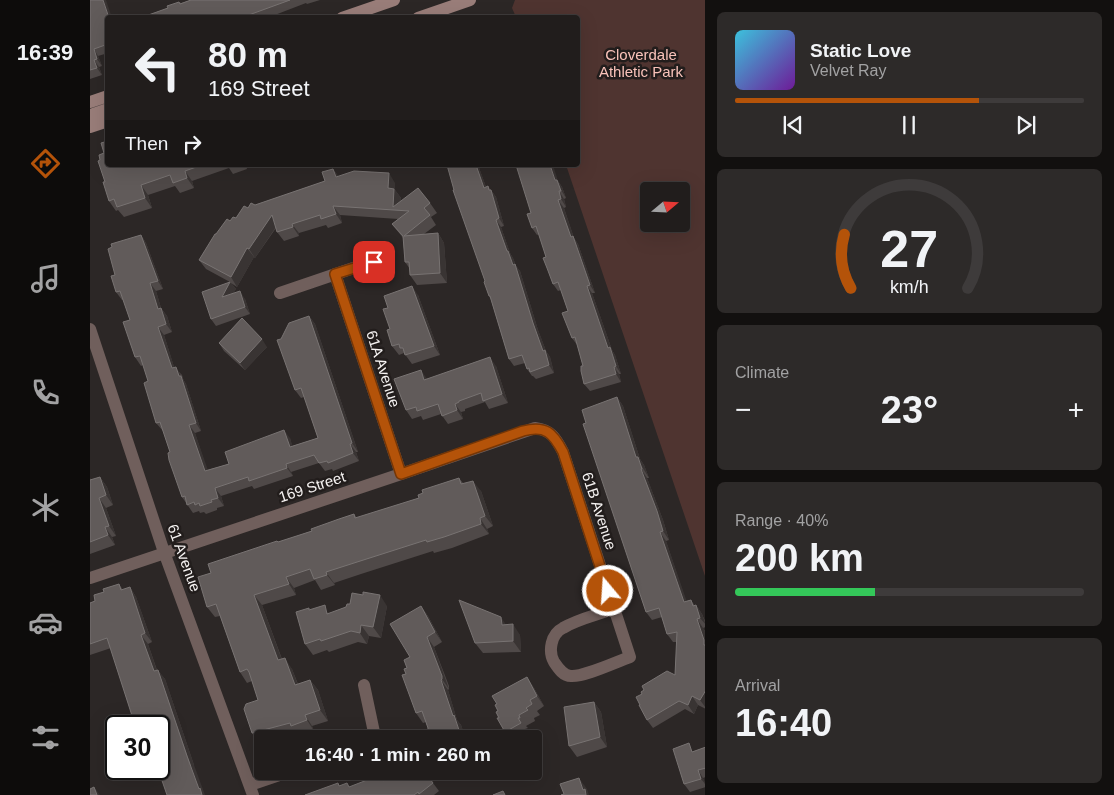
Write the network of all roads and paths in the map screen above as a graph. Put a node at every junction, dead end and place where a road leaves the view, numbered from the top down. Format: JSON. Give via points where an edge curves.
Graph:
{"nodes":[{"id":1,"x":394,"y":0,"type":"edge"},
{"id":2,"x":470,"y":0,"type":"edge"},
{"id":3,"x":351,"y":15,"type":"edge"},
{"id":4,"x":427,"y":15,"type":"edge"},
{"id":5,"x":105,"y":97,"type":"edge"},
{"id":6,"x":90,"y":102,"type":"edge"},
{"id":7,"x":105,"y":109,"type":"edge"},
{"id":8,"x":90,"y":114,"type":"edge"},
{"id":9,"x":105,"y":122,"type":"edge"},
{"id":10,"x":90,"y":127,"type":"edge"},
{"id":11,"x":374,"y":262,"type":"dead end"},
{"id":12,"x":335,"y":274,"type":"junction"},
{"id":13,"x":280,"y":293,"type":"dead end"},
{"id":14,"x":90,"y":329,"type":"edge"},
{"id":15,"x":544,"y":429,"type":"joint"},
{"id":16,"x":401,"y":474,"type":"junction"},
{"id":17,"x":164,"y":552,"type":"junction"},
{"id":18,"x":90,"y":578,"type":"edge"},
{"id":19,"x":614,"y":609,"type":"junction"},
{"id":20,"x":364,"y":684,"type":"dead end"},
{"id":21,"x":374,"y":730,"type":"edge"},
{"id":22,"x":273,"y":780,"type":"edge"},
{"id":23,"x":252,"y":790,"type":"edge"}],
"edges":[{"from":1,"to":3,"type":"main road"},
{"from":2,"to":4,"type":"main road"},
{"from":5,"to":6,"type":"main road"},
{"from":7,"to":8,"type":"main road"},
{"from":9,"to":10,"type":"main road"},
{"from":11,"to":12,"type":"street"},
{"from":12,"to":13,"type":"street"},
{"from":12,"to":16,"type":"street","name":"61A Avenue"},
{"from":14,"to":17,"type":"street","name":"61 Avenue"},
{"from":15,"to":16,"type":"street","name":"169 Street","via":[[523,431]]},
{"from":15,"to":19,"type":"street","name":"61B Avenue","via":[[556,437],[563,452]]},
{"from":16,"to":17,"type":"street","name":"169 Street"},
{"from":17,"to":18,"type":"street","name":"169 Street"},
{"from":17,"to":23,"type":"street","name":"61 Avenue"},
{"from":19,"to":19,"type":"street","name":"61B Avenue","via":[[562,628],[554,636],[551,647],[553,659],[560,671],[569,676],[580,675],[630,657]]},
{"from":20,"to":21,"type":"street"},
{"from":22,"to":23,"type":"street"}]}
